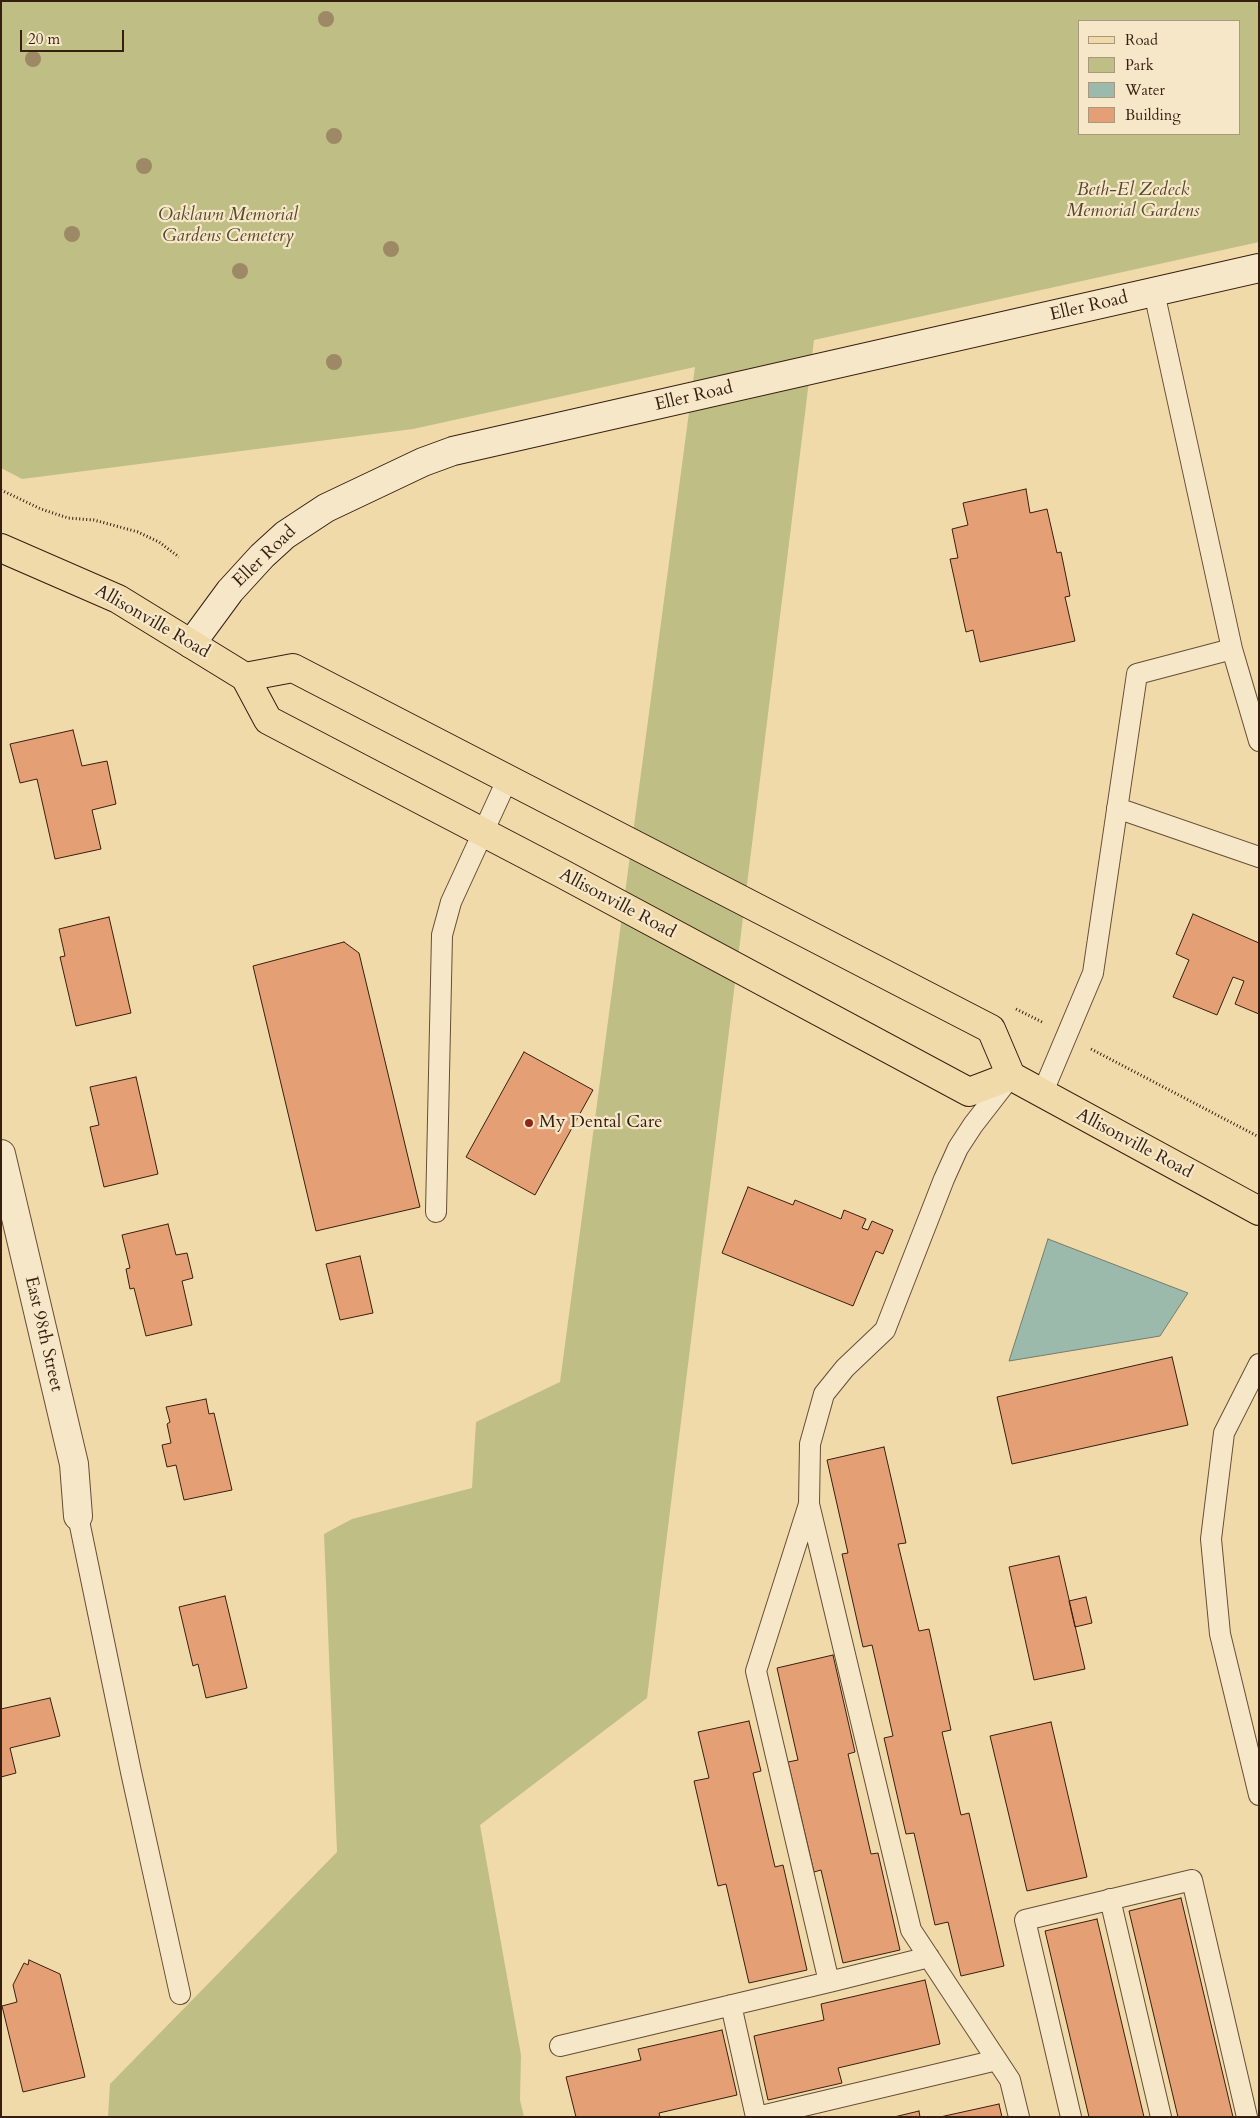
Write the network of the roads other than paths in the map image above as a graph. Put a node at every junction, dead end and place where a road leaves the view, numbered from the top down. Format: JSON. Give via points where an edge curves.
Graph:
{"nodes":[{"id":1,"x":1259,"y":268,"type":"edge"},
{"id":2,"x":1154,"y":292,"type":"junction"},
{"id":3,"x":1,"y":548,"type":"edge"},
{"id":4,"x":191,"y":644,"type":"junction"},
{"id":5,"x":1232,"y":649,"type":"junction"},
{"id":6,"x":245,"y":677,"type":"junction"},
{"id":7,"x":1259,"y":742,"type":"edge"},
{"id":8,"x":508,"y":778,"type":"junction"},
{"id":9,"x":1117,"y":808,"type":"junction"},
{"id":10,"x":482,"y":832,"type":"junction"},
{"id":11,"x":1259,"y":857,"type":"edge"},
{"id":12,"x":1011,"y":1076,"type":"junction"},
{"id":13,"x":1042,"y":1094,"type":"junction"},
{"id":14,"x":1,"y":1154,"type":"edge"},
{"id":15,"x":436,"y":1212,"type":"dead end"},
{"id":16,"x":1259,"y":1212,"type":"edge"},
{"id":17,"x":1259,"y":1364,"type":"edge"},
{"id":18,"x":810,"y":1504,"type":"junction"},
{"id":19,"x":78,"y":1516,"type":"joint"},
{"id":20,"x":1259,"y":1794,"type":"edge"},
{"id":21,"x":1110,"y":1900,"type":"junction"},
{"id":22,"x":929,"y":1957,"type":"junction"},
{"id":23,"x":828,"y":1982,"type":"junction"},
{"id":24,"x":180,"y":1994,"type":"dead end"},
{"id":25,"x":731,"y":2005,"type":"junction"},
{"id":26,"x":560,"y":2046,"type":"dead end"},
{"id":27,"x":998,"y":2060,"type":"junction"},
{"id":28,"x":757,"y":2117,"type":"edge"},
{"id":29,"x":1019,"y":2117,"type":"edge"},
{"id":30,"x":1070,"y":2117,"type":"edge"},
{"id":31,"x":1161,"y":2117,"type":"edge"},
{"id":32,"x":1248,"y":2117,"type":"edge"}],
"edges":[{"from":1,"to":2,"type":"street","name":"Eller Road"},
{"from":2,"to":4,"type":"street","name":"Eller Road","via":[[453,451],[326,508],[285,535],[230,591]]},
{"from":2,"to":5,"type":"lane"},
{"from":3,"to":4,"type":"main road","name":"Allisonville Road","via":[[118,599]]},
{"from":4,"to":6,"type":"main road","name":"Allisonville Road"},
{"from":5,"to":7,"type":"lane"},
{"from":5,"to":9,"type":"lane","via":[[1136,674]]},
{"from":6,"to":8,"type":"main road","via":[[293,668]]},
{"from":6,"to":10,"type":"main road","name":"Allisonville Road","via":[[268,720]]},
{"from":8,"to":10,"type":"lane"},
{"from":8,"to":12,"type":"main road","via":[[991,1030]]},
{"from":9,"to":11,"type":"lane"},
{"from":9,"to":13,"type":"lane","via":[[1093,973]]},
{"from":10,"to":12,"type":"main road","name":"Allisonville Road","via":[[969,1092]]},
{"from":10,"to":15,"type":"lane","via":[[451,902],[442,935]]},
{"from":12,"to":13,"type":"main road","name":"Allisonville Road"},
{"from":12,"to":18,"type":"lane","via":[[958,1148],[885,1330],[845,1368],[824,1394],[810,1444]]},
{"from":13,"to":16,"type":"main road","name":"Allisonville Road"},
{"from":14,"to":19,"type":"street","name":"East 98th Street","via":[[74,1464]]},
{"from":17,"to":20,"type":"lane","via":[[1224,1433],[1211,1540],[1220,1634]]},
{"from":18,"to":22,"type":"lane","via":[[911,1930]]},
{"from":18,"to":23,"type":"lane","via":[[756,1671]]},
{"from":19,"to":24,"type":"lane"},
{"from":21,"to":30,"type":"lane","via":[[1025,1920]]},
{"from":21,"to":31,"type":"lane"},
{"from":21,"to":32,"type":"lane","via":[[1192,1880]]},
{"from":22,"to":23,"type":"lane"},
{"from":22,"to":27,"type":"lane"},
{"from":23,"to":25,"type":"lane"},
{"from":25,"to":26,"type":"lane"},
{"from":25,"to":28,"type":"lane"},
{"from":27,"to":28,"type":"lane"},
{"from":27,"to":29,"type":"lane","via":[[1010,2080]]}]}
